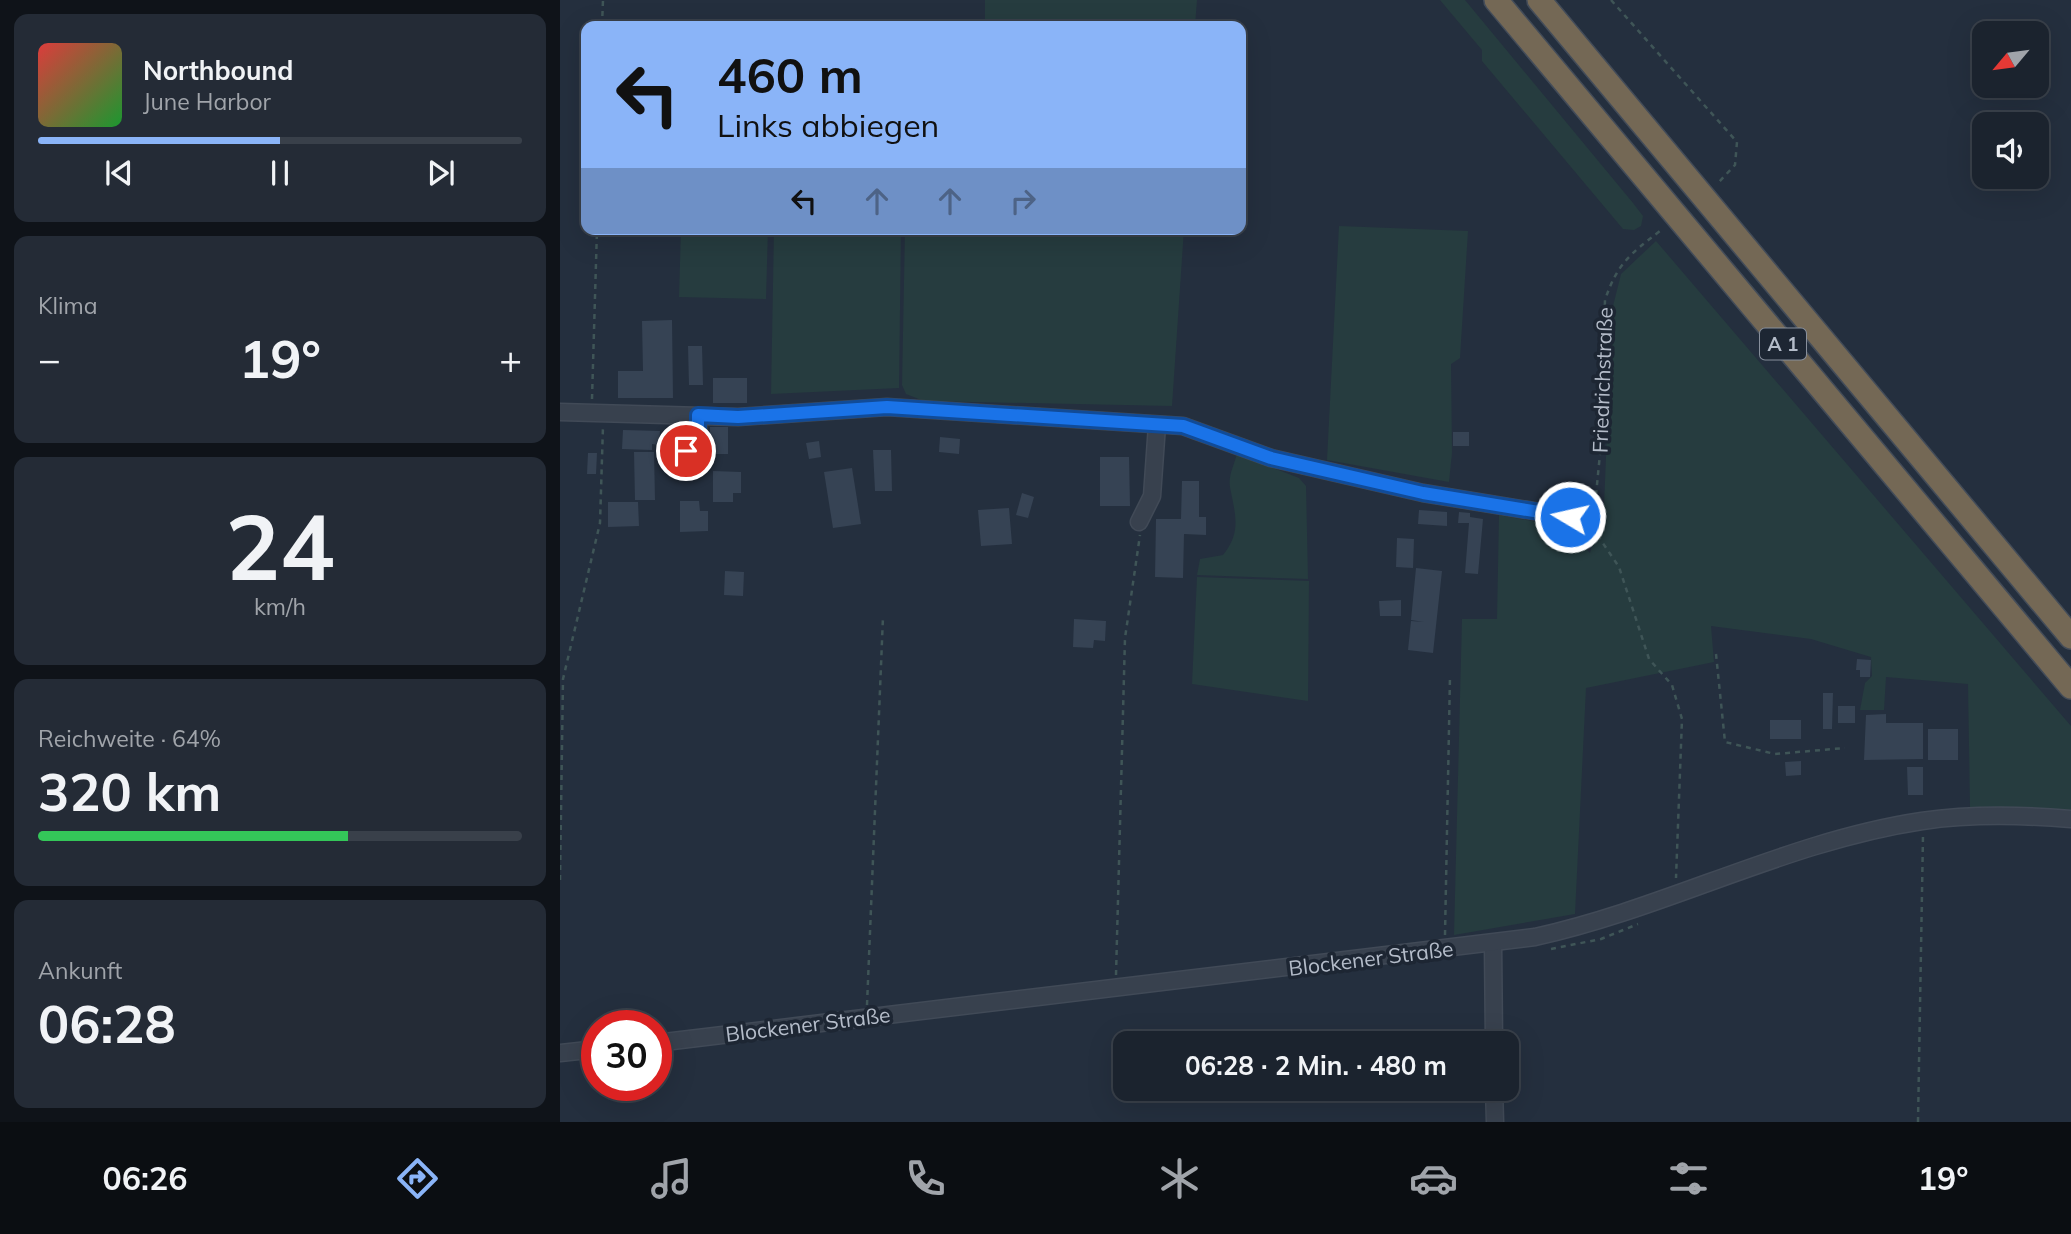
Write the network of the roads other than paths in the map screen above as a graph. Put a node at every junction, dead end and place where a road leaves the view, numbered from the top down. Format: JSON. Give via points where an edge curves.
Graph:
{"nodes":[{"id":1,"x":1496,"y":0,"type":"edge"},
{"id":2,"x":1539,"y":0,"type":"edge"},
{"id":3,"x":560,"y":412,"type":"edge"},
{"id":4,"x":698,"y":415,"type":"junction"},
{"id":5,"x":1157,"y":425,"type":"junction"},
{"id":6,"x":675,"y":469,"type":"dead end"},
{"id":7,"x":1584,"y":516,"type":"road end"},
{"id":8,"x":1139,"y":522,"type":"road end"},
{"id":9,"x":2071,"y":637,"type":"edge"},
{"id":10,"x":2071,"y":687,"type":"edge"},
{"id":11,"x":2071,"y":819,"type":"edge"},
{"id":12,"x":1493,"y":943,"type":"junction"},
{"id":13,"x":1494,"y":1031,"type":"edge"},
{"id":14,"x":672,"y":1041,"type":"edge"},
{"id":15,"x":581,"y":1051,"type":"edge"},
{"id":16,"x":560,"y":1053,"type":"edge"},
{"id":17,"x":1494,"y":1101,"type":"edge"},
{"id":18,"x":1494,"y":1122,"type":"edge"}],
"edges":[{"from":1,"to":10,"type":"highway","number":"A 1"},
{"from":2,"to":9,"type":"highway","number":"A 1"},
{"from":3,"to":4,"type":"street"},
{"from":4,"to":5,"type":"street","via":[[738,417],[887,407]]},
{"from":4,"to":6,"type":"street","via":[[698,438]]},
{"from":5,"to":7,"type":"street","via":[[1183,426],[1271,458],[1423,493]]},
{"from":5,"to":8,"type":"street","via":[[1152,496]]},
{"from":11,"to":12,"type":"street","name":"Blockener Straße","via":[[1920,821],[1800,851],[1585,926]]},
{"from":12,"to":13,"type":"street"},
{"from":12,"to":14,"type":"street","name":"Blockener Straße"},
{"from":15,"to":16,"type":"street"},
{"from":17,"to":18,"type":"street"}]}
